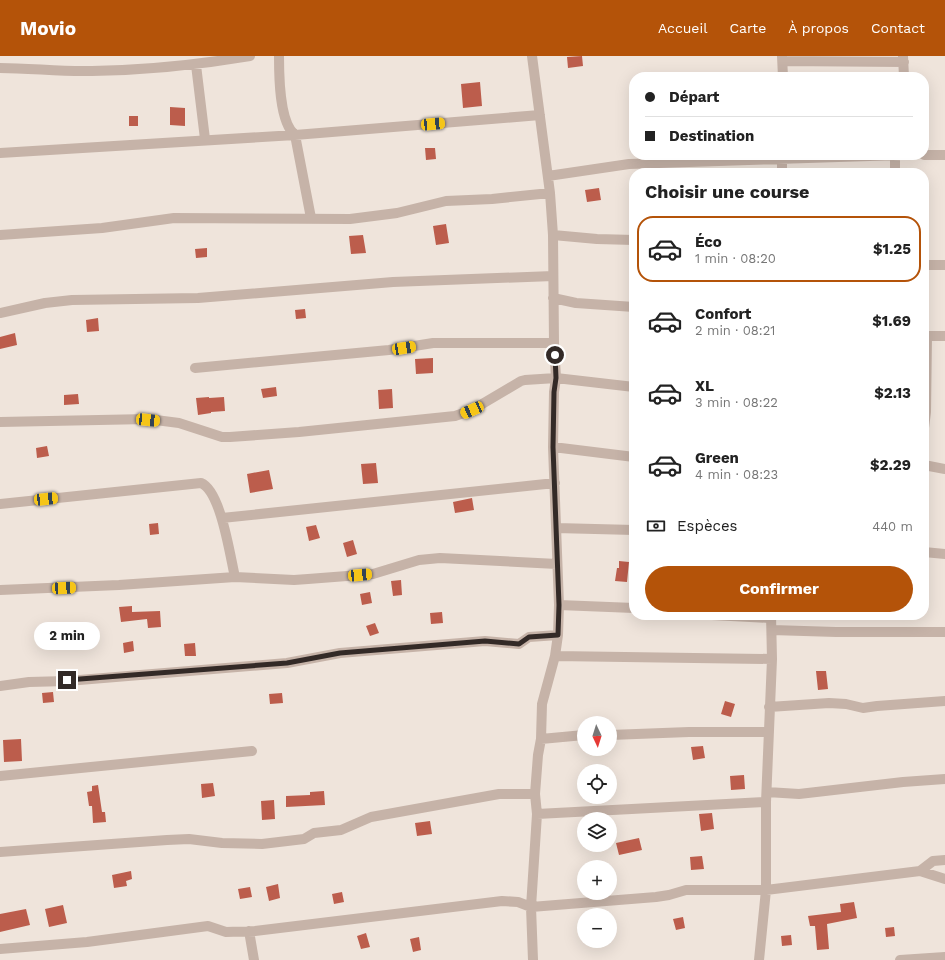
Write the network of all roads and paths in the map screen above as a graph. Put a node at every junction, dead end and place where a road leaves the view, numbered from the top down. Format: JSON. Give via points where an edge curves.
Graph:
{"nodes":[{"id":1,"x":250,"y":56,"type":"edge"},
{"id":2,"x":279,"y":56,"type":"edge"},
{"id":3,"x":532,"y":56,"type":"edge"},
{"id":4,"x":782,"y":58,"type":"edge"},
{"id":5,"x":903,"y":59,"type":"edge"},
{"id":6,"x":196,"y":65,"type":"junction"},
{"id":7,"x":0,"y":68,"type":"edge"},
{"id":8,"x":782,"y":72,"type":"edge"},
{"id":9,"x":904,"y":72,"type":"edge"},
{"id":10,"x":540,"y":115,"type":"junction"},
{"id":11,"x":295,"y":135,"type":"junction"},
{"id":12,"x":205,"y":139,"type":"junction"},
{"id":13,"x":0,"y":153,"type":"edge"},
{"id":14,"x":945,"y":154,"type":"edge"},
{"id":15,"x":929,"y":155,"type":"edge"},
{"id":16,"x":716,"y":160,"type":"edge"},
{"id":17,"x":548,"y":176,"type":"junction"},
{"id":18,"x":550,"y":193,"type":"junction"},
{"id":19,"x":311,"y":218,"type":"junction"},
{"id":20,"x":0,"y":235,"type":"edge"},
{"id":21,"x":553,"y":235,"type":"junction"},
{"id":22,"x":629,"y":240,"type":"edge"},
{"id":23,"x":929,"y":265,"type":"edge"},
{"id":24,"x":945,"y":266,"type":"edge"},
{"id":25,"x":553,"y":276,"type":"junction"},
{"id":26,"x":554,"y":298,"type":"junction"},
{"id":27,"x":629,"y":307,"type":"edge"},
{"id":28,"x":0,"y":313,"type":"edge"},
{"id":29,"x":929,"y":336,"type":"edge"},
{"id":30,"x":945,"y":336,"type":"edge"},
{"id":31,"x":554,"y":343,"type":"junction"},
{"id":32,"x":195,"y":368,"type":"dead end"},
{"id":33,"x":556,"y":378,"type":"junction"},
{"id":34,"x":629,"y":386,"type":"edge"},
{"id":35,"x":0,"y":422,"type":"edge"},
{"id":36,"x":553,"y":447,"type":"junction"},
{"id":37,"x":629,"y":456,"type":"edge"},
{"id":38,"x":929,"y":466,"type":"edge"},
{"id":39,"x":945,"y":469,"type":"edge"},
{"id":40,"x":555,"y":483,"type":"junction"},
{"id":41,"x":0,"y":504,"type":"edge"},
{"id":42,"x":222,"y":518,"type":"junction"},
{"id":43,"x":556,"y":528,"type":"junction"},
{"id":44,"x":629,"y":530,"type":"edge"},
{"id":45,"x":929,"y":552,"type":"edge"},
{"id":46,"x":945,"y":554,"type":"edge"},
{"id":47,"x":557,"y":564,"type":"junction"},
{"id":48,"x":235,"y":577,"type":"junction"},
{"id":49,"x":0,"y":590,"type":"edge"},
{"id":50,"x":559,"y":605,"type":"junction"},
{"id":51,"x":629,"y":608,"type":"edge"},
{"id":52,"x":771,"y":620,"type":"edge"},
{"id":53,"x":772,"y":630,"type":"junction"},
{"id":54,"x":945,"y":632,"type":"edge"},
{"id":55,"x":558,"y":635,"type":"junction"},
{"id":56,"x":555,"y":656,"type":"junction"},
{"id":57,"x":772,"y":659,"type":"junction"},
{"id":58,"x":0,"y":686,"type":"edge"},
{"id":59,"x":945,"y":701,"type":"edge"},
{"id":60,"x":769,"y":707,"type":"junction"},
{"id":61,"x":769,"y":732,"type":"junction"},
{"id":62,"x":617,"y":735,"type":"edge"},
{"id":63,"x":577,"y":736,"type":"edge"},
{"id":64,"x":541,"y":739,"type":"junction"},
{"id":65,"x":252,"y":751,"type":"dead end"},
{"id":66,"x":0,"y":776,"type":"edge"},
{"id":67,"x":945,"y":779,"type":"edge"},
{"id":68,"x":535,"y":794,"type":"junction"},
{"id":69,"x":767,"y":797,"type":"junction"},
{"id":70,"x":536,"y":814,"type":"junction"},
{"id":71,"x":0,"y":852,"type":"edge"},
{"id":72,"x":945,"y":860,"type":"edge"},
{"id":73,"x":920,"y":871,"type":"junction"},
{"id":74,"x":945,"y":879,"type":"edge"},
{"id":75,"x":766,"y":890,"type":"junction"},
{"id":76,"x":531,"y":907,"type":"junction"},
{"id":77,"x":249,"y":931,"type":"junction"},
{"id":78,"x":0,"y":949,"type":"edge"},
{"id":79,"x":945,"y":957,"type":"edge"},
{"id":80,"x":254,"y":960,"type":"edge"},
{"id":81,"x":533,"y":960,"type":"edge"},
{"id":82,"x":759,"y":960,"type":"edge"},
{"id":83,"x":900,"y":960,"type":"edge"}],
"edges":[{"from":1,"to":6,"type":"street"},
{"from":2,"to":11,"type":"street","via":[[279,84],[285,116],[288,128]]},
{"from":3,"to":10,"type":"street"},
{"from":4,"to":5,"type":"street"},
{"from":4,"to":8,"type":"street"},
{"from":5,"to":9,"type":"street"},
{"from":6,"to":7,"type":"street","via":[[90,71]]},
{"from":6,"to":12,"type":"street"},
{"from":10,"to":11,"type":"street"},
{"from":10,"to":17,"type":"street"},
{"from":11,"to":12,"type":"street"},
{"from":11,"to":19,"type":"street"},
{"from":12,"to":13,"type":"street"},
{"from":14,"to":15,"type":"street"},
{"from":16,"to":17,"type":"street","via":[[629,164]]},
{"from":17,"to":18,"type":"street"},
{"from":18,"to":19,"type":"street","via":[[446,201],[397,213],[350,219]]},
{"from":18,"to":21,"type":"street"},
{"from":19,"to":20,"type":"street","via":[[174,218],[102,228]]},
{"from":21,"to":22,"type":"street"},
{"from":21,"to":25,"type":"street"},
{"from":23,"to":24,"type":"street"},
{"from":25,"to":26,"type":"street"},
{"from":25,"to":28,"type":"street","via":[[393,282],[198,298],[72,300]]},
{"from":26,"to":27,"type":"street","via":[[576,303]]},
{"from":26,"to":31,"type":"street"},
{"from":29,"to":30,"type":"street"},
{"from":31,"to":32,"type":"street","via":[[433,343],[389,350]]},
{"from":31,"to":33,"type":"street"},
{"from":33,"to":34,"type":"street"},
{"from":33,"to":35,"type":"street","via":[[521,381],[472,410],[455,416],[299,432],[222,437],[179,423],[148,420]]},
{"from":33,"to":36,"type":"street"},
{"from":36,"to":37,"type":"street"},
{"from":36,"to":40,"type":"street"},
{"from":38,"to":39,"type":"street"},
{"from":40,"to":42,"type":"street"},
{"from":40,"to":43,"type":"street"},
{"from":41,"to":42,"type":"street","via":[[201,483],[212,492]]},
{"from":42,"to":48,"type":"street"},
{"from":43,"to":44,"type":"street"},
{"from":43,"to":47,"type":"street"},
{"from":45,"to":46,"type":"street"},
{"from":47,"to":48,"type":"street","via":[[440,558],[418,560],[373,574],[294,580]]},
{"from":47,"to":50,"type":"street"},
{"from":48,"to":49,"type":"street"},
{"from":50,"to":51,"type":"street"},
{"from":50,"to":55,"type":"street"},
{"from":52,"to":53,"type":"street"},
{"from":53,"to":54,"type":"street"},
{"from":53,"to":57,"type":"street"},
{"from":55,"to":56,"type":"street"},
{"from":55,"to":58,"type":"street","via":[[529,637],[519,644],[485,641],[340,653],[287,663]]},
{"from":56,"to":57,"type":"street"},
{"from":56,"to":64,"type":"street","via":[[542,704]]},
{"from":57,"to":60,"type":"street"},
{"from":59,"to":60,"type":"street","via":[[863,708],[829,702]]},
{"from":60,"to":61,"type":"street"},
{"from":61,"to":62,"type":"street"},
{"from":61,"to":69,"type":"street"},
{"from":63,"to":64,"type":"street"},
{"from":64,"to":68,"type":"street"},
{"from":65,"to":66,"type":"street"},
{"from":67,"to":69,"type":"street"},
{"from":68,"to":70,"type":"street"},
{"from":68,"to":71,"type":"street","via":[[499,794],[370,817],[341,830],[314,833],[304,839],[262,844],[189,839]]},
{"from":69,"to":70,"type":"street"},
{"from":69,"to":75,"type":"street"},
{"from":70,"to":76,"type":"street"},
{"from":72,"to":73,"type":"street","via":[[933,861]]},
{"from":73,"to":74,"type":"street"},
{"from":73,"to":75,"type":"street"},
{"from":75,"to":76,"type":"street","via":[[686,890],[656,897]]},
{"from":75,"to":82,"type":"street"},
{"from":76,"to":77,"type":"street","via":[[518,902],[502,901]]},
{"from":76,"to":81,"type":"street"},
{"from":77,"to":78,"type":"street","via":[[226,932],[208,926],[87,942]]},
{"from":77,"to":80,"type":"street"},
{"from":79,"to":83,"type":"street"}]}
